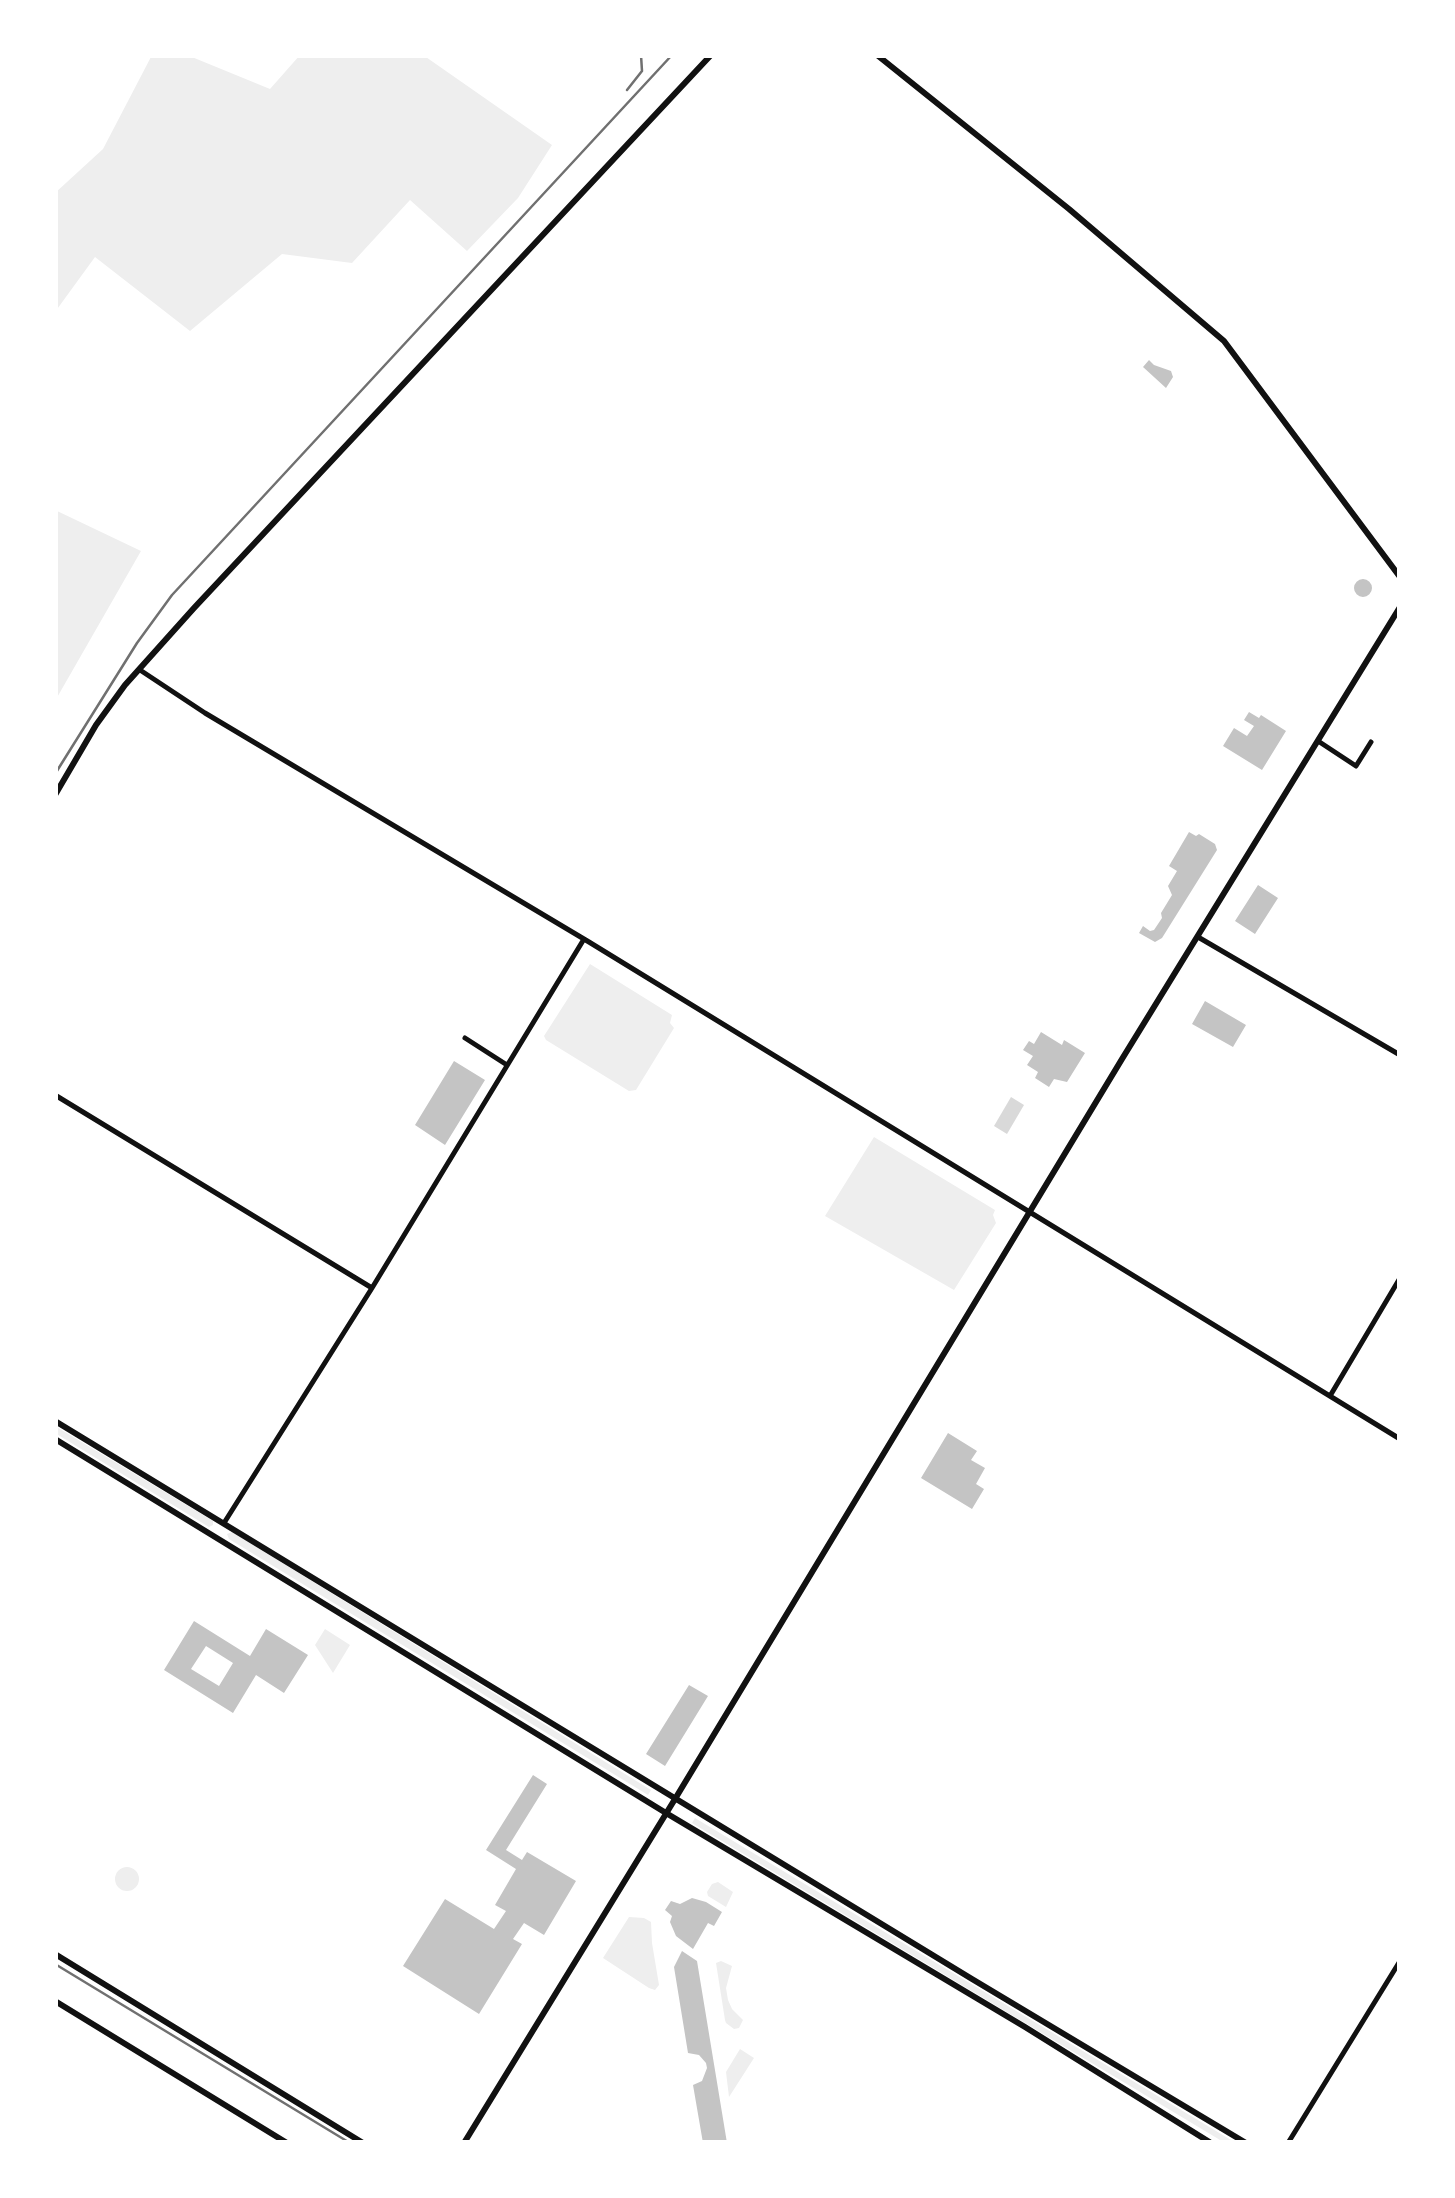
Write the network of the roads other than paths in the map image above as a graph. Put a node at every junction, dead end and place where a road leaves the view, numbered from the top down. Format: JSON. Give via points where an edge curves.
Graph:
{"nodes":[{"id":1,"x":711,"y":55,"type":"edge"},
{"id":2,"x":878,"y":55,"type":"edge"},
{"id":3,"x":1400,"y":577,"type":"edge"},
{"id":4,"x":1400,"y":607,"type":"edge"},
{"id":5,"x":140,"y":670,"type":"junction"},
{"id":6,"x":1318,"y":742,"type":"junction"},
{"id":7,"x":1371,"y":742,"type":"dead end"},
{"id":8,"x":55,"y":795,"type":"edge"},
{"id":9,"x":1198,"y":937,"type":"junction"},
{"id":10,"x":584,"y":939,"type":"junction"},
{"id":11,"x":465,"y":1038,"type":"dead end"},
{"id":12,"x":1400,"y":1055,"type":"edge"},
{"id":13,"x":507,"y":1065,"type":"junction"},
{"id":14,"x":55,"y":1095,"type":"edge"},
{"id":15,"x":1031,"y":1212,"type":"junction"},
{"id":16,"x":1400,"y":1278,"type":"edge"},
{"id":17,"x":372,"y":1288,"type":"junction"},
{"id":18,"x":1330,"y":1397,"type":"junction"},
{"id":19,"x":55,"y":1421,"type":"edge"},
{"id":20,"x":1400,"y":1439,"type":"edge"},
{"id":21,"x":55,"y":1440,"type":"edge"},
{"id":22,"x":224,"y":1523,"type":"junction"},
{"id":23,"x":218,"y":1538,"type":"junction"},
{"id":24,"x":675,"y":1799,"type":"junction"},
{"id":25,"x":666,"y":1813,"type":"junction"},
{"id":26,"x":55,"y":1954,"type":"edge"},
{"id":27,"x":1400,"y":1961,"type":"edge"},
{"id":28,"x":55,"y":2001,"type":"edge"},
{"id":29,"x":287,"y":2143,"type":"edge"},
{"id":30,"x":363,"y":2143,"type":"edge"},
{"id":31,"x":464,"y":2143,"type":"edge"},
{"id":32,"x":1211,"y":2143,"type":"edge"},
{"id":33,"x":1246,"y":2143,"type":"edge"},
{"id":34,"x":1288,"y":2143,"type":"edge"}],
"edges":[{"from":1,"to":5,"type":"street"},
{"from":2,"to":3,"type":"street","via":[[1224,341]]},
{"from":4,"to":6,"type":"street"},
{"from":5,"to":8,"type":"street","via":[[96,725]]},
{"from":5,"to":10,"type":"street"},
{"from":6,"to":7,"type":"street","via":[[1356,766]]},
{"from":6,"to":9,"type":"street"},
{"from":9,"to":12,"type":"street"},
{"from":9,"to":15,"type":"street"},
{"from":10,"to":13,"type":"street"},
{"from":10,"to":15,"type":"street"},
{"from":11,"to":13,"type":"street"},
{"from":13,"to":17,"type":"street"},
{"from":14,"to":17,"type":"street"},
{"from":15,"to":18,"type":"street"},
{"from":15,"to":24,"type":"street"},
{"from":16,"to":18,"type":"street"},
{"from":17,"to":22,"type":"street"},
{"from":18,"to":20,"type":"street"},
{"from":19,"to":22,"type":"street"},
{"from":21,"to":23,"type":"street"},
{"from":22,"to":23,"type":"street"},
{"from":22,"to":24,"type":"street"},
{"from":23,"to":25,"type":"street"},
{"from":24,"to":25,"type":"street"},
{"from":24,"to":33,"type":"street"},
{"from":25,"to":31,"type":"street"},
{"from":25,"to":32,"type":"street"},
{"from":26,"to":30,"type":"street"},
{"from":27,"to":34,"type":"street"},
{"from":28,"to":29,"type":"street"}]}
